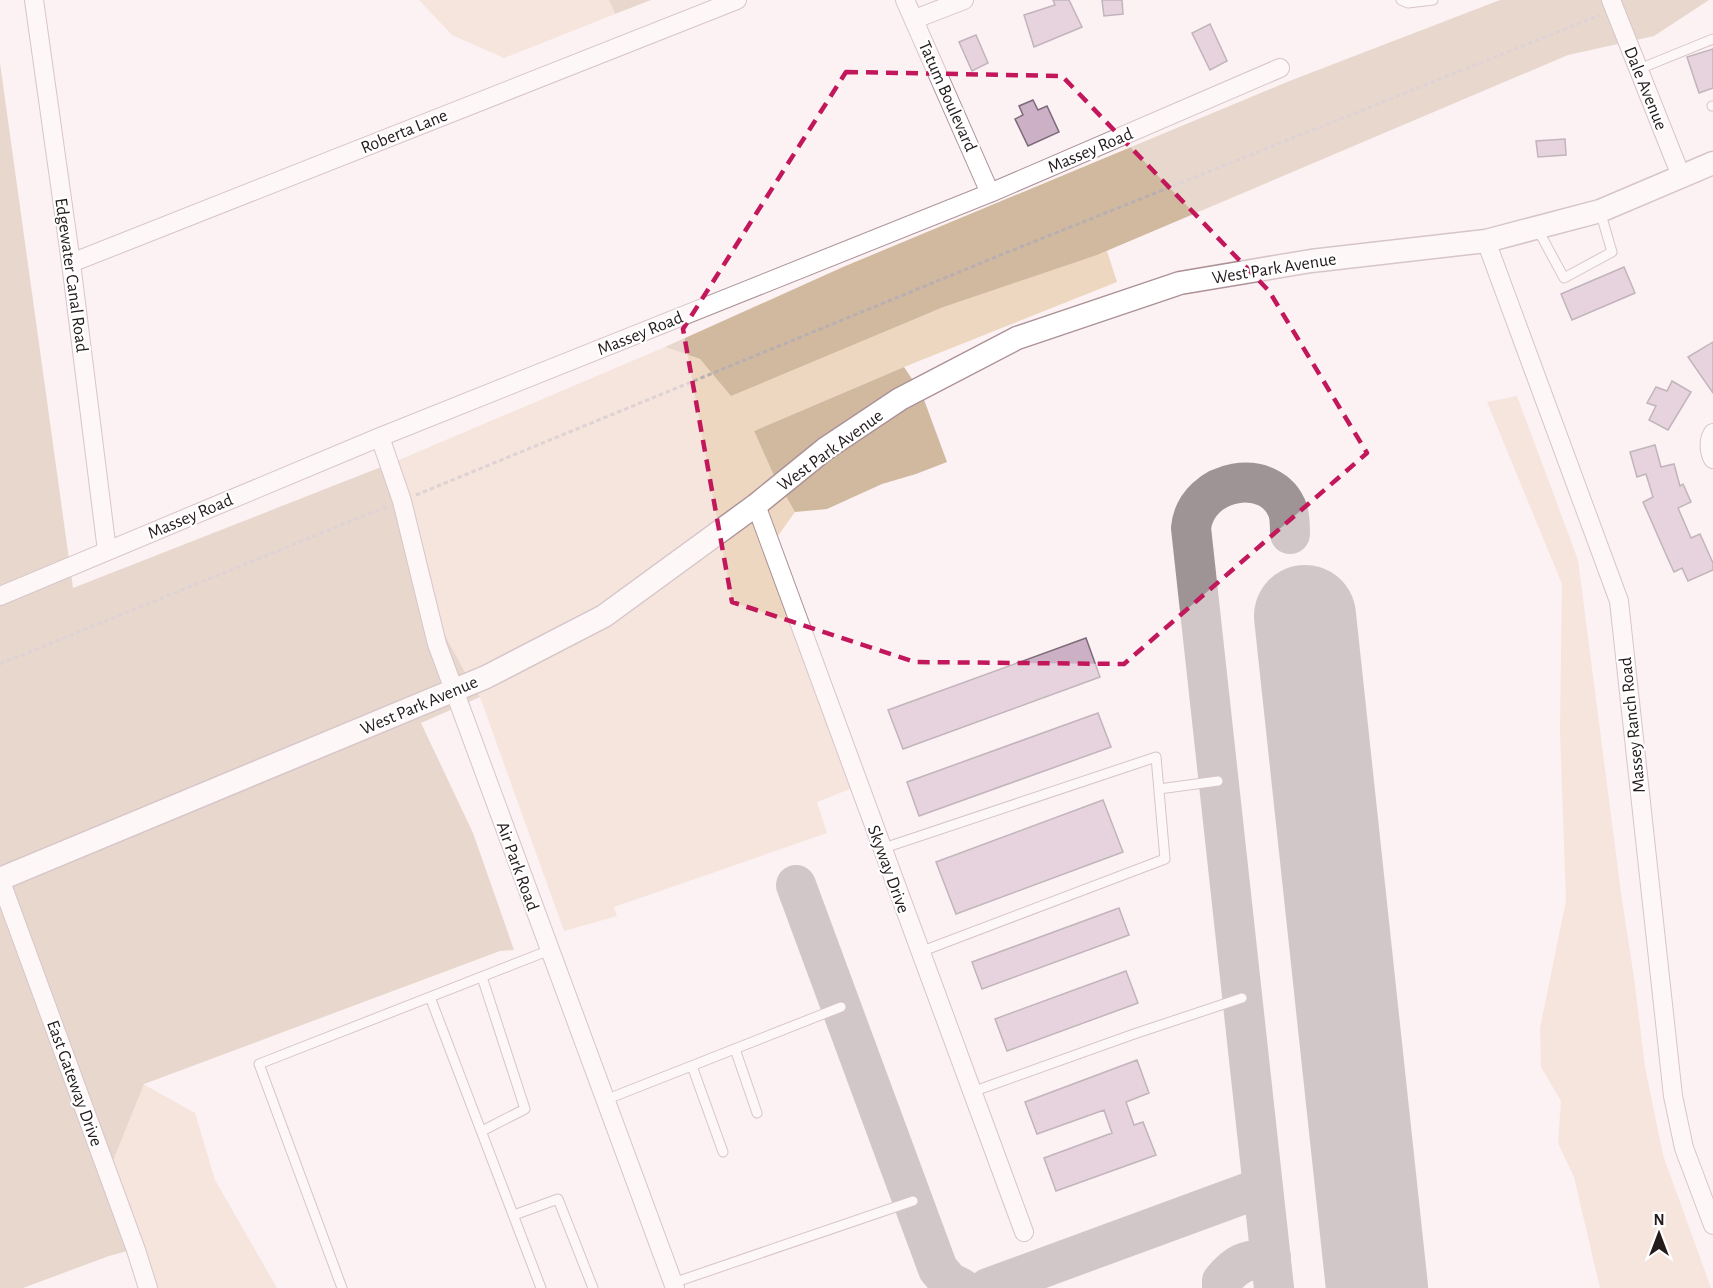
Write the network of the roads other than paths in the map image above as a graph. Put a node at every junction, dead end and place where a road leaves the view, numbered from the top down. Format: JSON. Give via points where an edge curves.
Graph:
{"nodes":[{"id":1,"x":34,"y":0,"type":"edge"},
{"id":2,"x":737,"y":0,"type":"edge"},
{"id":3,"x":905,"y":0,"type":"edge"},
{"id":4,"x":963,"y":0,"type":"edge"},
{"id":5,"x":1401,"y":0,"type":"edge"},
{"id":6,"x":1433,"y":0,"type":"edge"},
{"id":7,"x":1613,"y":5,"type":"edge"},
{"id":8,"x":915,"y":19,"type":"junction"},
{"id":9,"x":1713,"y":39,"type":"edge"},
{"id":10,"x":1280,"y":68,"type":"dead end"},
{"id":11,"x":1640,"y":69,"type":"junction"},
{"id":12,"x":1713,"y":163,"type":"edge"},
{"id":13,"x":1681,"y":176,"type":"junction"},
{"id":14,"x":990,"y":193,"type":"junction"},
{"id":15,"x":1600,"y":211,"type":"junction"},
{"id":16,"x":1537,"y":228,"type":"junction"},
{"id":17,"x":1486,"y":241,"type":"junction"},
{"id":18,"x":70,"y":263,"type":"junction"},
{"id":19,"x":1713,"y":433,"type":"edge"},
{"id":20,"x":380,"y":437,"type":"junction"},
{"id":21,"x":1713,"y":459,"type":"edge"},
{"id":22,"x":756,"y":505,"type":"junction"},
{"id":23,"x":107,"y":551,"type":"junction"},
{"id":24,"x":0,"y":596,"type":"edge"},
{"id":25,"x":453,"y":691,"type":"junction"},
{"id":26,"x":1218,"y":781,"type":"dead end"},
{"id":27,"x":1159,"y":789,"type":"junction"},
{"id":28,"x":881,"y":849,"type":"junction"},
{"id":29,"x":0,"y":879,"type":"edge"},
{"id":30,"x":550,"y":950,"type":"junction"},
{"id":31,"x":920,"y":952,"type":"junction"},
{"id":32,"x":482,"y":977,"type":"junction"},
{"id":33,"x":430,"y":997,"type":"junction"},
{"id":34,"x":1242,"y":998,"type":"dead end"},
{"id":35,"x":841,"y":1007,"type":"dead end"},
{"id":36,"x":735,"y":1049,"type":"junction"},
{"id":37,"x":692,"y":1066,"type":"junction"},
{"id":38,"x":972,"y":1092,"type":"junction"},
{"id":39,"x":605,"y":1100,"type":"junction"},
{"id":40,"x":757,"y":1113,"type":"dead end"},
{"id":41,"x":482,"y":1131,"type":"junction"},
{"id":42,"x":723,"y":1152,"type":"dead end"},
{"id":43,"x":913,"y":1201,"type":"dead end"},
{"id":44,"x":514,"y":1215,"type":"junction"},
{"id":45,"x":1713,"y":1225,"type":"edge"},
{"id":46,"x":1024,"y":1232,"type":"dead end"},
{"id":47,"x":674,"y":1285,"type":"edge"},
{"id":48,"x":148,"y":1288,"type":"edge"},
{"id":49,"x":342,"y":1288,"type":"edge"},
{"id":50,"x":541,"y":1288,"type":"edge"},
{"id":51,"x":593,"y":1288,"type":"edge"}],
"edges":[{"from":1,"to":18,"type":"street","name":"Edgewater Canal Road"},
{"from":2,"to":18,"type":"street","name":"Roberta Lane"},
{"from":3,"to":8,"type":"street","name":"Tatum Boulevard"},
{"from":4,"to":8,"type":"street"},
{"from":5,"to":6,"type":"lane"},
{"from":7,"to":11,"type":"street","name":"Dale Avenue"},
{"from":8,"to":14,"type":"street","name":"Tatum Boulevard"},
{"from":9,"to":11,"type":"lane"},
{"from":10,"to":14,"type":"street","name":"Massey Road"},
{"from":11,"to":13,"type":"street","name":"Dale Avenue"},
{"from":12,"to":13,"type":"street","name":"West Park Avenue"},
{"from":13,"to":15,"type":"street","name":"West Park Avenue"},
{"from":14,"to":20,"type":"street","name":"Massey Road"},
{"from":15,"to":16,"type":"street","name":"West Park Avenue"},
{"from":15,"to":16,"type":"lane","via":[[1612,252],[1564,278]]},
{"from":16,"to":17,"type":"street","name":"West Park Avenue"},
{"from":17,"to":22,"type":"street","name":"West Park Avenue","via":[[1311,261],[1180,284],[1017,338],[900,399],[825,449]]},
{"from":17,"to":45,"type":"street","name":"Massey Ranch Road","via":[[1618,601],[1673,1096],[1684,1148]]},
{"from":18,"to":23,"type":"street","name":"Edgewater Canal Road"},
{"from":19,"to":21,"type":"street"},
{"from":20,"to":23,"type":"street","name":"Massey Road"},
{"from":20,"to":25,"type":"street","name":"Air Park Road","via":[[402,501],[437,644]]},
{"from":22,"to":25,"type":"street","name":"West Park Avenue","via":[[604,616]]},
{"from":22,"to":28,"type":"street","name":"Skyway Drive"},
{"from":23,"to":24,"type":"street","name":"Massey Road"},
{"from":25,"to":29,"type":"street","name":"West Park Avenue"},
{"from":25,"to":30,"type":"street","name":"Air Park Road"},
{"from":26,"to":27,"type":"lane"},
{"from":27,"to":28,"type":"lane","via":[[1156,757]]},
{"from":27,"to":31,"type":"lane","via":[[1165,859]]},
{"from":28,"to":31,"type":"street","name":"Skyway Drive"},
{"from":29,"to":48,"type":"street","name":"East Gateway Drive"},
{"from":30,"to":32,"type":"lane"},
{"from":30,"to":39,"type":"street","name":"Air Park Road"},
{"from":31,"to":38,"type":"street","name":"Skyway Drive"},
{"from":32,"to":33,"type":"lane"},
{"from":32,"to":41,"type":"lane","via":[[525,1108]]},
{"from":33,"to":41,"type":"lane"},
{"from":33,"to":49,"type":"lane","via":[[259,1064]]},
{"from":34,"to":38,"type":"lane"},
{"from":35,"to":36,"type":"lane"},
{"from":36,"to":37,"type":"lane"},
{"from":36,"to":40,"type":"lane"},
{"from":37,"to":39,"type":"lane"},
{"from":37,"to":42,"type":"lane"},
{"from":38,"to":46,"type":"street","name":"Skyway Drive"},
{"from":39,"to":47,"type":"street","name":"Air Park Road"},
{"from":41,"to":44,"type":"lane"},
{"from":43,"to":47,"type":"lane"},
{"from":44,"to":50,"type":"lane"},
{"from":44,"to":51,"type":"lane","via":[[558,1199]]}]}
